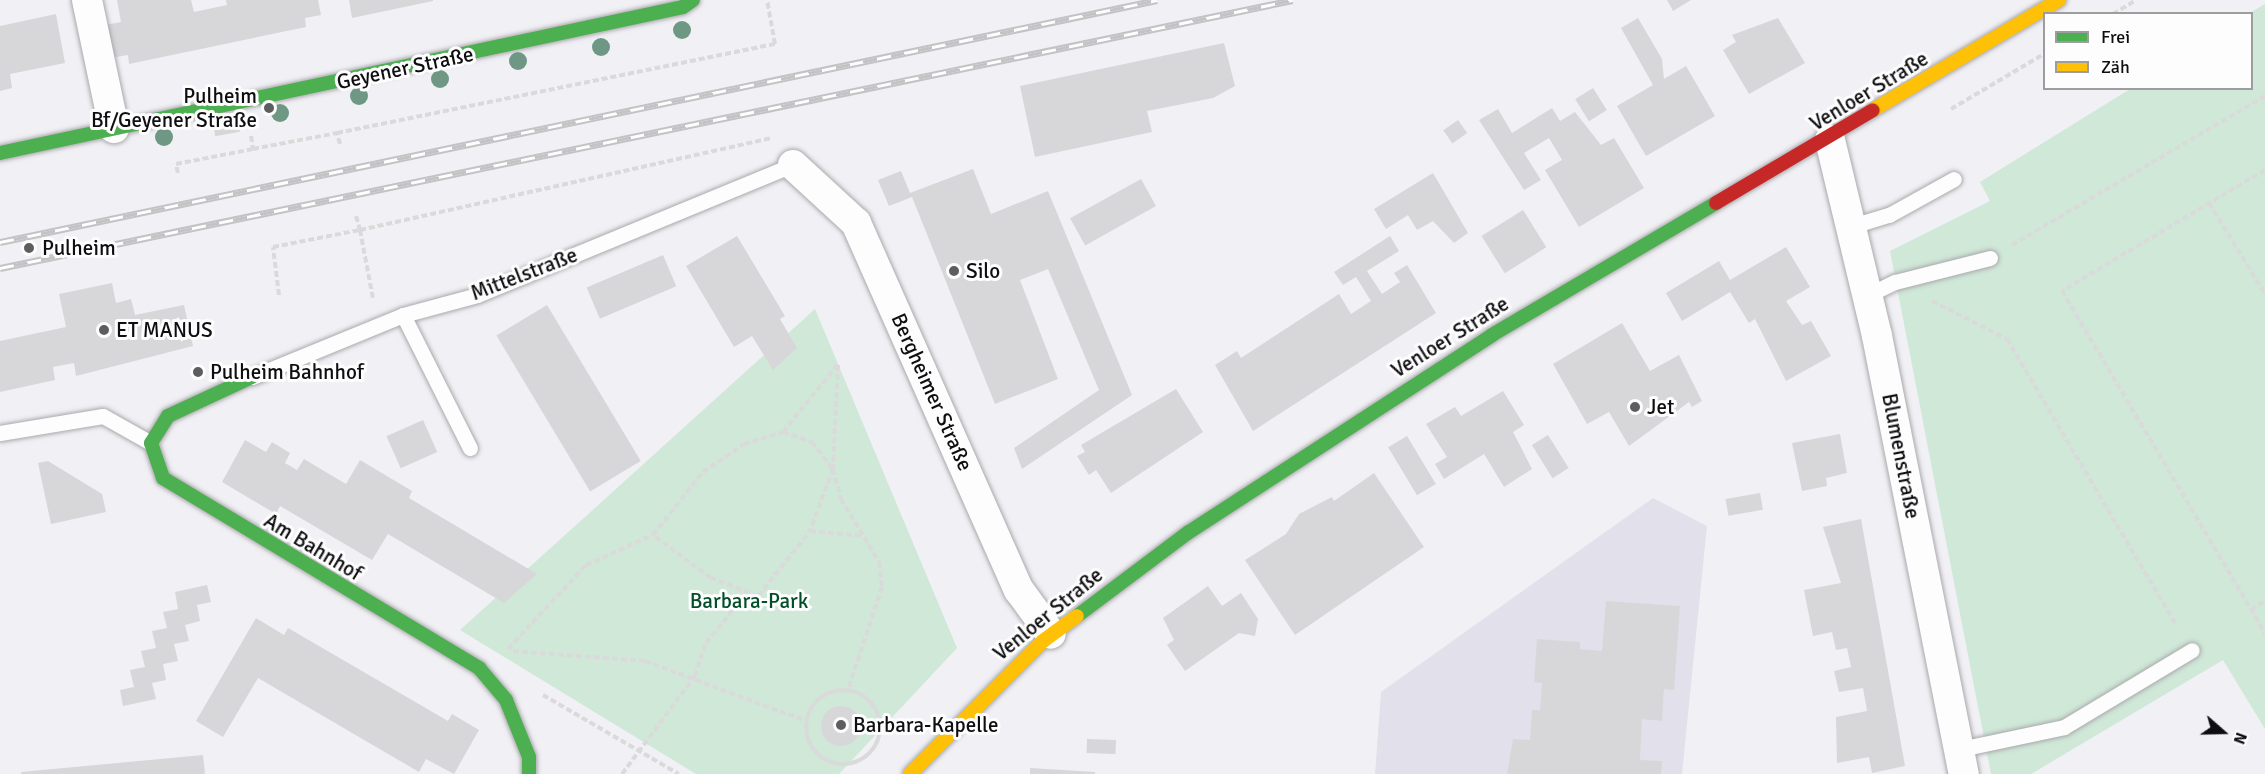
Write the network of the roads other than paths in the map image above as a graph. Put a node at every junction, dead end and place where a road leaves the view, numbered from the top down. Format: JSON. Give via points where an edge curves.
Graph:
{"nodes":[{"id":1,"x":87,"y":0,"type":"edge"},
{"id":2,"x":693,"y":0,"type":"edge"},
{"id":3,"x":2059,"y":0,"type":"edge"},
{"id":4,"x":114,"y":128,"type":"junction"},
{"id":5,"x":1830,"y":140,"type":"junction"},
{"id":6,"x":0,"y":153,"type":"edge"},
{"id":7,"x":793,"y":165,"type":"joint"},
{"id":8,"x":1954,"y":179,"type":"dead end"},
{"id":9,"x":1852,"y":226,"type":"junction"},
{"id":10,"x":1990,"y":258,"type":"road end"},
{"id":11,"x":1868,"y":295,"type":"junction"},
{"id":12,"x":403,"y":315,"type":"junction"},
{"id":13,"x":252,"y":377,"type":"joint"},
{"id":14,"x":0,"y":433,"type":"edge"},
{"id":15,"x":151,"y":443,"type":"junction"},
{"id":16,"x":470,"y":448,"type":"dead end"},
{"id":17,"x":1052,"y":634,"type":"junction"},
{"id":18,"x":2192,"y":650,"type":"road end"},
{"id":19,"x":1962,"y":761,"type":"edge"},
{"id":20,"x":529,"y":774,"type":"edge"},
{"id":21,"x":910,"y":774,"type":"edge"}],
"edges":[{"from":1,"to":4,"type":"street"},
{"from":2,"to":4,"type":"street","name":"Geyener Straße","via":[[683,7]]},
{"from":3,"to":5,"type":"street","name":"Venloer Straße"},
{"from":4,"to":6,"type":"street","name":"Geyener Straße"},
{"from":5,"to":9,"type":"street","name":"Blumenstraße"},
{"from":5,"to":17,"type":"street","name":"Venloer Straße","via":[[1397,394],[1148,561]]},
{"from":7,"to":12,"type":"lane","name":"Mittelstraße","via":[[477,295]]},
{"from":7,"to":17,"type":"street","name":"Bergheimer Straße","via":[[856,223],[1019,590]]},
{"from":8,"to":9,"type":"lane","via":[[1889,215]]},
{"from":9,"to":11,"type":"street","name":"Blumenstraße"},
{"from":10,"to":11,"type":"lane","via":[[1895,282]]},
{"from":11,"to":19,"type":"street","name":"Blumenstraße"},
{"from":12,"to":13,"type":"lane","name":"Mittelstraße"},
{"from":12,"to":16,"type":"lane"},
{"from":13,"to":15,"type":"street","via":[[168,416]]},
{"from":14,"to":15,"type":"lane","via":[[103,416]]},
{"from":15,"to":20,"type":"street","name":"Am Bahnhof","via":[[163,478],[479,668],[506,700],[530,757]]},
{"from":17,"to":21,"type":"street","name":"Venloer Straße"},
{"from":18,"to":19,"type":"lane","via":[[2064,727]]}]}
